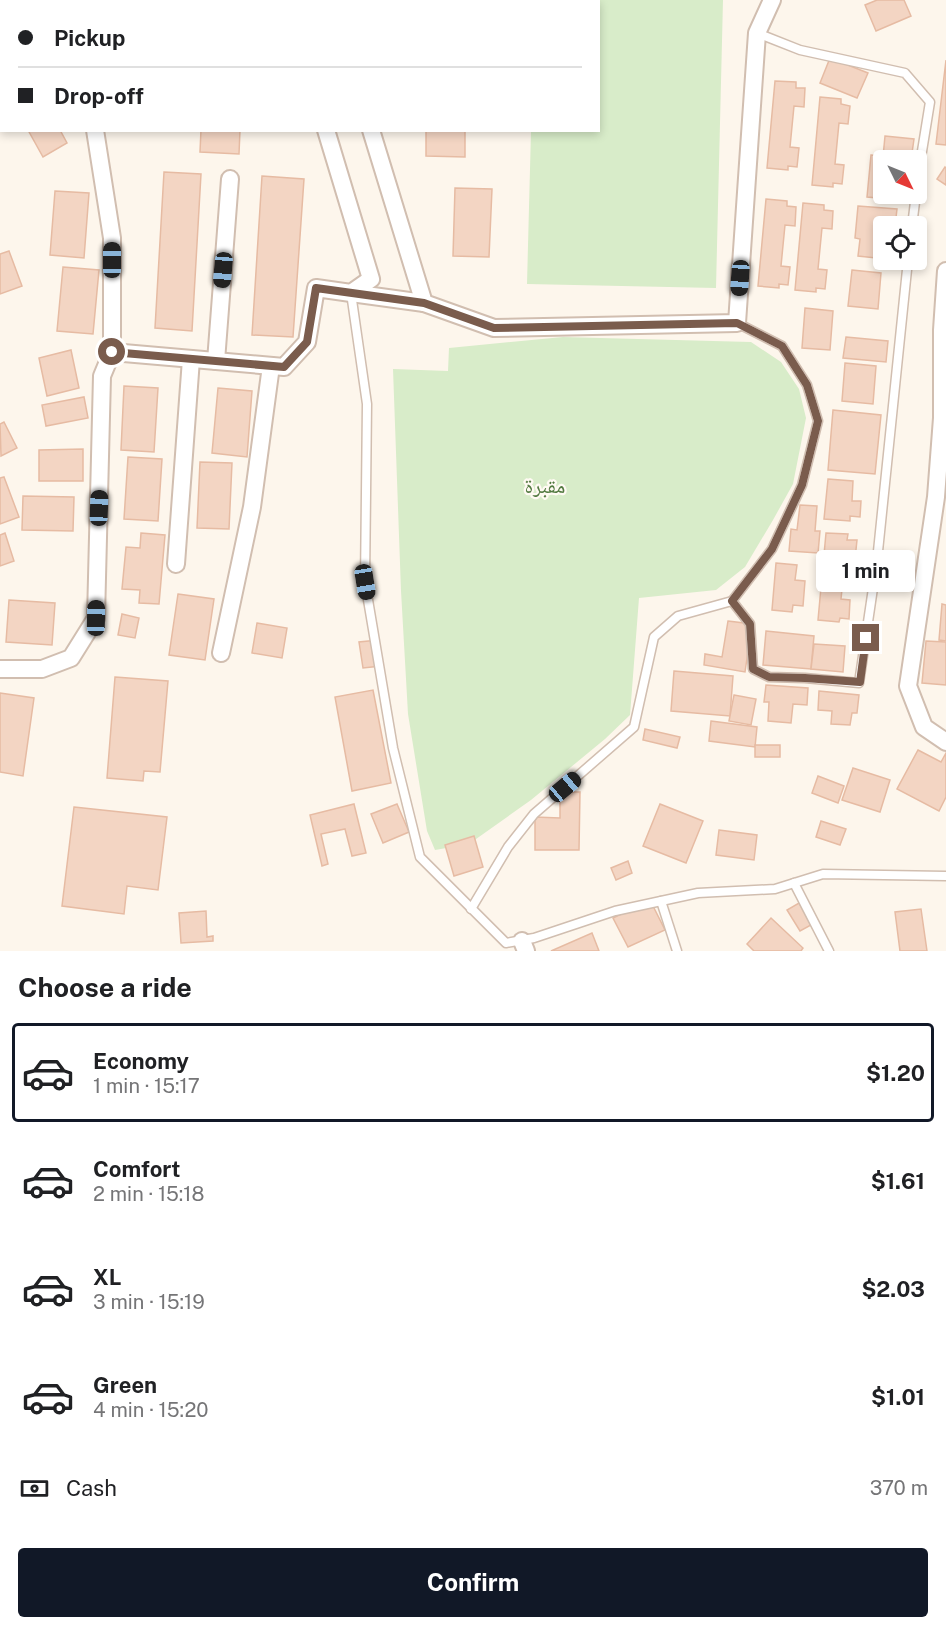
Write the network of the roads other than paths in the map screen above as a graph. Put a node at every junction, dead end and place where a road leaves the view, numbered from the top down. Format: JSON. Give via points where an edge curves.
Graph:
{"nodes":[{"id":1,"x":772,"y":0,"type":"edge"},
{"id":2,"x":757,"y":33,"type":"junction"},
{"id":3,"x":95,"y":132,"type":"edge"},
{"id":4,"x":327,"y":132,"type":"edge"},
{"id":5,"x":372,"y":132,"type":"edge"},
{"id":6,"x":922,"y":150,"type":"edge"},
{"id":7,"x":230,"y":179,"type":"dead end"},
{"id":8,"x":907,"y":270,"type":"edge"},
{"id":9,"x":946,"y":271,"type":"edge"},
{"id":10,"x":351,"y":293,"type":"junction"},
{"id":11,"x":424,"y":303,"type":"junction"},
{"id":12,"x":737,"y":323,"type":"junction"},
{"id":13,"x":112,"y":352,"type":"junction"},
{"id":14,"x":191,"y":359,"type":"junction"},
{"id":15,"x":216,"y":361,"type":"junction"},
{"id":16,"x":271,"y":366,"type":"junction"},
{"id":17,"x":944,"y":418,"type":"edge"},
{"id":18,"x":176,"y":564,"type":"dead end"},
{"id":19,"x":732,"y":601,"type":"junction"},
{"id":20,"x":221,"y":653,"type":"dead end"},
{"id":21,"x":0,"y":669,"type":"edge"},
{"id":22,"x":946,"y":742,"type":"edge"},
{"id":23,"x":946,"y":876,"type":"edge"},
{"id":24,"x":794,"y":883,"type":"junction"},
{"id":25,"x":661,"y":901,"type":"junction"},
{"id":26,"x":471,"y":909,"type":"junction"},
{"id":27,"x":524,"y":946,"type":"edge"},
{"id":28,"x":677,"y":951,"type":"edge"},
{"id":29,"x":829,"y":951,"type":"edge"}],
"edges":[{"from":1,"to":2,"type":"street"},
{"from":2,"to":6,"type":"lane","via":[[800,50],[905,73],[930,102]]},
{"from":2,"to":12,"type":"street"},
{"from":3,"to":13,"type":"street","via":[[112,238]]},
{"from":4,"to":10,"type":"street","via":[[371,279]]},
{"from":5,"to":11,"type":"street"},
{"from":7,"to":15,"type":"street"},
{"from":8,"to":19,"type":"lane","via":[[877,561],[860,682],[769,677],[753,669],[750,624]]},
{"from":9,"to":17,"type":"street","via":[[942,330]]},
{"from":10,"to":11,"type":"street"},
{"from":10,"to":16,"type":"street","via":[[316,288],[307,342],[284,367]]},
{"from":10,"to":26,"type":"lane","via":[[367,404],[365,582],[393,748],[420,857]]},
{"from":11,"to":12,"type":"street","via":[[494,328]]},
{"from":12,"to":19,"type":"lane","via":[[782,346],[807,385],[818,421],[802,485],[772,549]]},
{"from":13,"to":14,"type":"street"},
{"from":13,"to":21,"type":"street","via":[[102,376],[96,618],[71,658],[42,669]]},
{"from":14,"to":15,"type":"street"},
{"from":14,"to":18,"type":"street"},
{"from":15,"to":16,"type":"street"},
{"from":16,"to":20,"type":"street","via":[[252,507]]},
{"from":17,"to":22,"type":"street","via":[[908,686],[924,727]]},
{"from":19,"to":26,"type":"lane","via":[[678,616],[654,637],[634,727],[534,814],[508,847]]},
{"from":23,"to":24,"type":"lane","via":[[823,874]]},
{"from":24,"to":25,"type":"lane","via":[[775,889],[698,893]]},
{"from":24,"to":29,"type":"lane"},
{"from":25,"to":27,"type":"lane","via":[[615,911],[534,938]]},
{"from":25,"to":28,"type":"lane"},
{"from":26,"to":27,"type":"lane","via":[[506,943]]}]}
